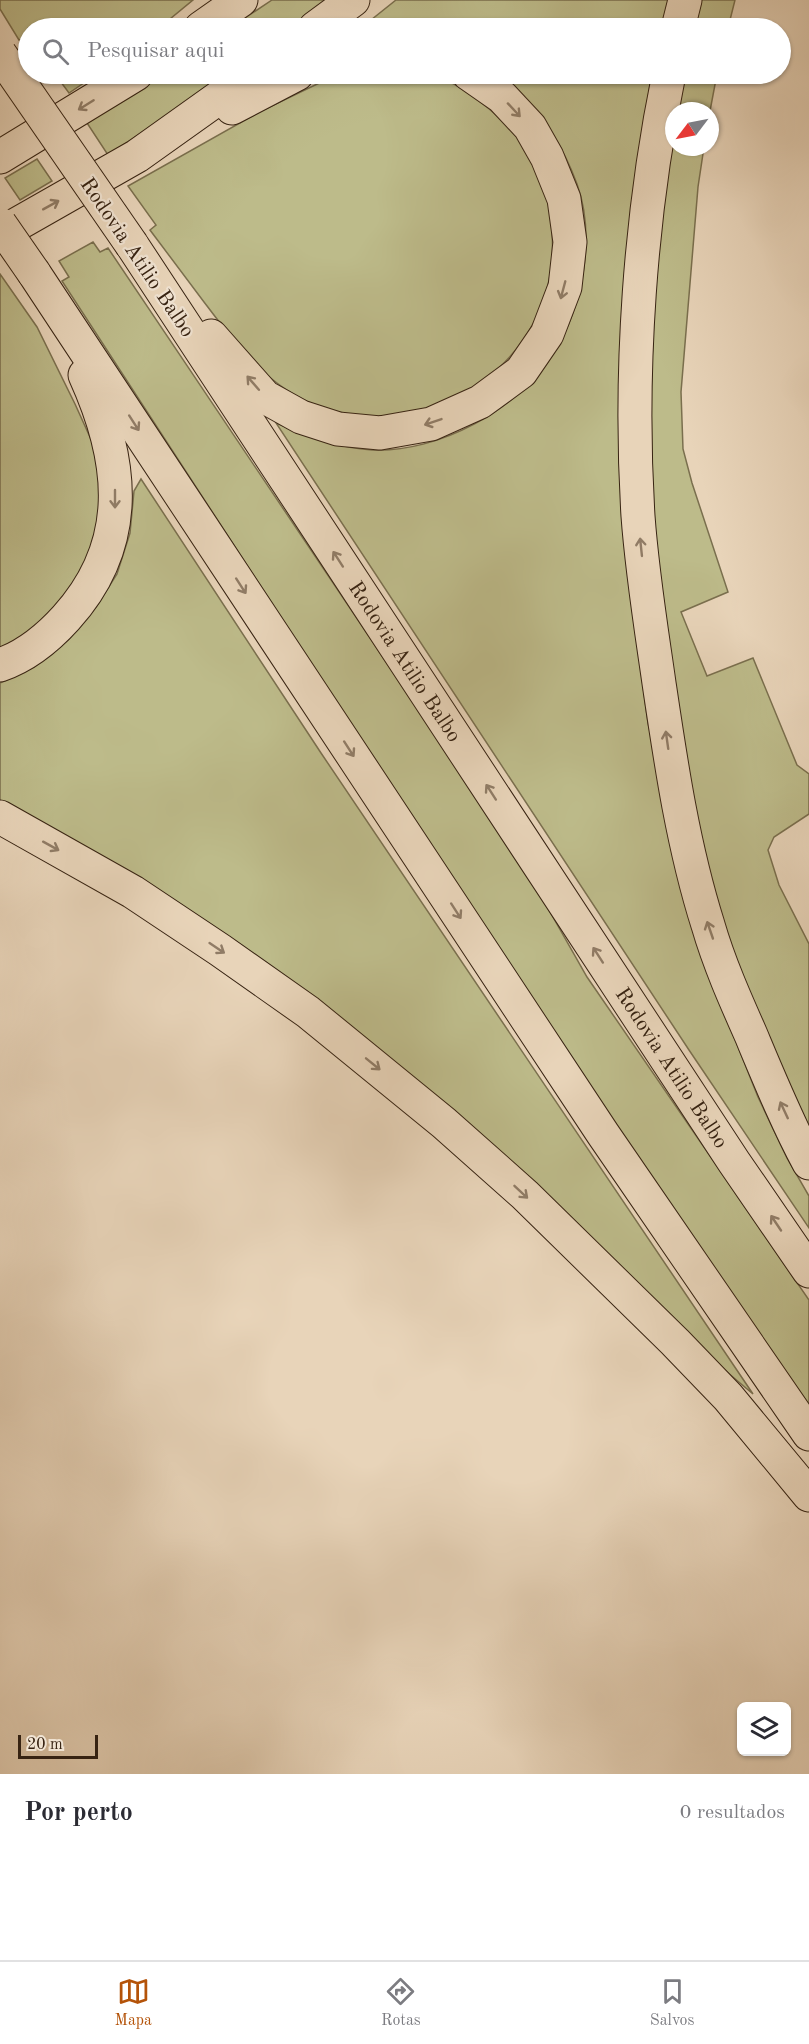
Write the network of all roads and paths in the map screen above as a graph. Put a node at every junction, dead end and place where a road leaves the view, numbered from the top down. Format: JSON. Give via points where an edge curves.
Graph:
{"nodes":[{"id":1,"x":213,"y":0,"type":"edge"},
{"id":2,"x":241,"y":0,"type":"edge"},
{"id":3,"x":353,"y":0,"type":"edge"},
{"id":4,"x":685,"y":0,"type":"edge"},
{"id":5,"x":195,"y":18,"type":"edge"},
{"id":6,"x":215,"y":18,"type":"edge"},
{"id":7,"x":329,"y":18,"type":"edge"},
{"id":8,"x":680,"y":18,"type":"edge"},
{"id":9,"x":0,"y":54,"type":"edge"},
{"id":10,"x":18,"y":80,"type":"edge"},
{"id":11,"x":21,"y":84,"type":"edge"},
{"id":12,"x":120,"y":84,"type":"edge"},
{"id":13,"x":238,"y":84,"type":"edge"},
{"id":14,"x":278,"y":84,"type":"edge"},
{"id":15,"x":483,"y":84,"type":"edge"},
{"id":16,"x":667,"y":84,"type":"edge"},
{"id":17,"x":137,"y":156,"type":"junction"},
{"id":18,"x":0,"y":157,"type":"edge"},
{"id":19,"x":0,"y":224,"type":"edge"},
{"id":20,"x":0,"y":234,"type":"edge"},
{"id":21,"x":138,"y":254,"type":"junction"},
{"id":22,"x":38,"y":280,"type":"junction"},
{"id":23,"x":0,"y":665,"type":"edge"},
{"id":24,"x":0,"y":817,"type":"edge"},
{"id":25,"x":809,"y":1163,"type":"edge"},
{"id":26,"x":809,"y":1271,"type":"edge"},
{"id":27,"x":809,"y":1434,"type":"edge"},
{"id":28,"x":809,"y":1495,"type":"edge"}],
"edges":[{"from":1,"to":5,"type":"highway"},
{"from":2,"to":6,"type":"highway"},
{"from":3,"to":7,"type":"highway"},
{"from":4,"to":8,"type":"highway"},
{"from":9,"to":10,"type":"highway","name":"Rodovia Atilio Balbo","bridge":true},
{"from":11,"to":21,"type":"highway","name":"Rodovia Atilio Balbo","bridge":true},
{"from":12,"to":18,"type":"highway","one_way":true},
{"from":13,"to":17,"type":"highway"},
{"from":14,"to":17,"type":"highway"},
{"from":15,"to":21,"type":"highway","one_way":true,"via":[[502,97],[530,127],[547,157],[564,199],[570,242],[565,287],[547,334],[521,372],[480,402],[431,424],[380,433],[338,429],[301,417],[265,398]]},
{"from":25,"to":16,"type":"highway","one_way":true,"via":[[734,996],[708,927],[671,769],[647,603],[638,516],[636,360],[651,184]]},
{"from":20,"to":17,"type":"highway","one_way":true},
{"from":19,"to":22,"type":"highway","bridge":true},
{"from":26,"to":21,"type":"highway","name":"Rodovia Atilio Balbo","one_way":true},
{"from":22,"to":23,"type":"highway","one_way":true,"via":[[109,435],[115,474],[115,517],[106,554],[82,600],[50,635],[17,659]]},
{"from":22,"to":27,"type":"highway","one_way":true,"via":[[603,1134]]},
{"from":24,"to":28,"type":"highway","one_way":true,"via":[[133,892],[220,950],[308,1012],[444,1123],[675,1342],[728,1397]]}]}
